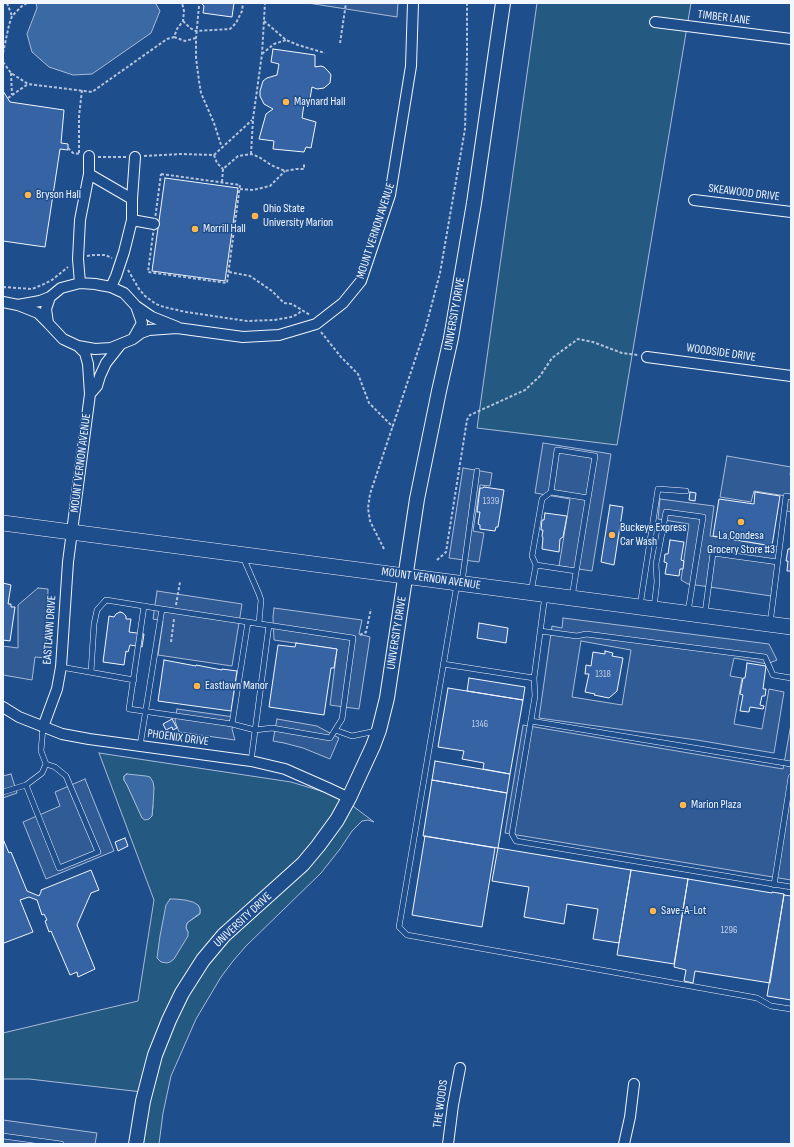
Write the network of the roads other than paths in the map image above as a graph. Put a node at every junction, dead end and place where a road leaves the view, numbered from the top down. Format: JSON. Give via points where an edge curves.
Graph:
{"nodes":[{"id":1,"x":413,"y":3,"type":"edge"},
{"id":2,"x":503,"y":3,"type":"edge"},
{"id":3,"x":655,"y":22,"type":"dead end"},
{"id":4,"x":791,"y":39,"type":"edge"},
{"id":5,"x":84,"y":155,"type":"road end"},
{"id":6,"x":135,"y":157,"type":"road end"},
{"id":7,"x":89,"y":174,"type":"junction"},
{"id":8,"x":132,"y":199,"type":"junction"},
{"id":9,"x":694,"y":200,"type":"dead end"},
{"id":10,"x":791,"y":212,"type":"edge"},
{"id":11,"x":132,"y":220,"type":"junction"},
{"id":12,"x":154,"y":224,"type":"road end"},
{"id":13,"x":80,"y":283,"type":"junction"},
{"id":14,"x":111,"y":287,"type":"junction"},
{"id":15,"x":50,"y":297,"type":"junction"},
{"id":16,"x":3,"y":302,"type":"edge"},
{"id":17,"x":18,"y":305,"type":"junction"},
{"id":18,"x":136,"y":306,"type":"junction"},
{"id":19,"x":48,"y":323,"type":"junction"},
{"id":20,"x":177,"y":328,"type":"junction"},
{"id":21,"x":133,"y":339,"type":"junction"},
{"id":22,"x":122,"y":343,"type":"junction"},
{"id":23,"x":78,"y":346,"type":"junction"},
{"id":24,"x":647,"y":357,"type":"road end"},
{"id":25,"x":791,"y":376,"type":"edge"},
{"id":26,"x":90,"y":394,"type":"junction"},
{"id":27,"x":477,"y":471,"type":"dead end"},
{"id":28,"x":686,"y":491,"type":"dead end"},
{"id":29,"x":551,"y":492,"type":"junction"},
{"id":30,"x":789,"y":497,"type":"edge"},
{"id":31,"x":588,"y":498,"type":"junction"},
{"id":32,"x":3,"y":523,"type":"edge"},
{"id":33,"x":72,"y":531,"type":"junction"},
{"id":34,"x":241,"y":555,"type":"junction"},
{"id":35,"x":778,"y":562,"type":"junction"},
{"id":36,"x":536,"y":565,"type":"junction"},
{"id":37,"x":576,"y":572,"type":"junction"},
{"id":38,"x":405,"y":576,"type":"junction"},
{"id":39,"x":459,"y":583,"type":"junction"},
{"id":40,"x":538,"y":594,"type":"junction"},
{"id":41,"x":572,"y":598,"type":"junction"},
{"id":42,"x":144,"y":606,"type":"junction"},
{"id":43,"x":647,"y":608,"type":"junction"},
{"id":44,"x":162,"y":609,"type":"junction"},
{"id":45,"x":688,"y":613,"type":"junction"},
{"id":46,"x":704,"y":615,"type":"junction"},
{"id":47,"x":248,"y":622,"type":"junction"},
{"id":48,"x":259,"y":624,"type":"junction"},
{"id":49,"x":770,"y":624,"type":"junction"},
{"id":50,"x":269,"y":625,"type":"junction"},
{"id":51,"x":791,"y":627,"type":"edge"},
{"id":52,"x":540,"y":632,"type":"junction"},
{"id":53,"x":443,"y":664,"type":"junction"},
{"id":54,"x":61,"y":667,"type":"junction"},
{"id":55,"x":91,"y":672,"type":"junction"},
{"id":56,"x":534,"y":678,"type":"junction"},
{"id":57,"x":791,"y":678,"type":"edge"},
{"id":58,"x":134,"y":680,"type":"junction"},
{"id":59,"x":3,"y":707,"type":"edge"},
{"id":60,"x":145,"y":712,"type":"junction"},
{"id":61,"x":531,"y":721,"type":"junction"},
{"id":62,"x":232,"y":724,"type":"junction"},
{"id":63,"x":43,"y":727,"type":"junction"},
{"id":64,"x":255,"y":730,"type":"junction"},
{"id":65,"x":335,"y":730,"type":"junction"},
{"id":66,"x":379,"y":730,"type":"junction"},
{"id":67,"x":140,"y":746,"type":"junction"},
{"id":68,"x":251,"y":761,"type":"junction"},
{"id":69,"x":46,"y":764,"type":"junction"},
{"id":70,"x":791,"y":764,"type":"edge"},
{"id":71,"x":791,"y":776,"type":"edge"},
{"id":72,"x":26,"y":785,"type":"junction"},
{"id":73,"x":3,"y":792,"type":"edge"},
{"id":74,"x":349,"y":798,"type":"junction"},
{"id":75,"x":774,"y":884,"type":"junction"},
{"id":76,"x":791,"y":887,"type":"edge"},
{"id":77,"x":791,"y":1010,"type":"edge"},
{"id":78,"x":460,"y":1068,"type":"dead end"},
{"id":79,"x":634,"y":1084,"type":"dead end"},
{"id":80,"x":3,"y":1136,"type":"edge"},
{"id":81,"x":61,"y":1144,"type":"edge"},
{"id":82,"x":136,"y":1144,"type":"edge"},
{"id":83,"x":448,"y":1144,"type":"edge"},
{"id":84,"x":624,"y":1144,"type":"edge"}],
"edges":[{"from":1,"to":20,"type":"street","name":"MOUNT VERNON AVENUE","via":[[411,66],[390,195],[361,281],[343,303],[316,324],[279,335],[243,337]]},
{"from":2,"to":38,"type":"street","name":"UNIVERSITY DRIVE","via":[[451,338],[417,499]]},
{"from":3,"to":4,"type":"street","name":"TIMBER LANE"},
{"from":5,"to":7,"type":"street"},
{"from":6,"to":8,"type":"street"},
{"from":7,"to":8,"type":"street"},
{"from":7,"to":13,"type":"street","via":[[80,220]]},
{"from":8,"to":11,"type":"street"},
{"from":9,"to":10,"type":"street","name":"SKEAWOOD DRIVE"},
{"from":11,"to":12,"type":"street"},
{"from":11,"to":14,"type":"street"},
{"from":13,"to":14,"type":"street","name":"MOUNT VERNON AVENUE"},
{"from":13,"to":15,"type":"street","name":"MOUNT VERNON AVENUE","via":[[61,288]]},
{"from":14,"to":18,"type":"street","name":"MOUNT VERNON AVENUE","via":[[124,293]]},
{"from":15,"to":17,"type":"street","name":"MOUNT VERNON AVENUE"},
{"from":15,"to":19,"type":"street","via":[[46,309]]},
{"from":16,"to":17,"type":"street","name":"MOUNT VERNON AVENUE"},
{"from":17,"to":19,"type":"street","name":"MOUNT VERNON AVENUE","via":[[38,314]]},
{"from":18,"to":20,"type":"street","name":"MOUNT VERNON AVENUE","via":[[152,317]]},
{"from":18,"to":21,"type":"street","via":[[142,323]]},
{"from":19,"to":23,"type":"street","name":"MOUNT VERNON AVENUE","via":[[63,339]]},
{"from":20,"to":21,"type":"street","name":"MOUNT VERNON AVENUE","via":[[149,330]]},
{"from":21,"to":22,"type":"street","name":"MOUNT VERNON AVENUE"},
{"from":22,"to":23,"type":"street","name":"MOUNT VERNON AVENUE","via":[[111,348]]},
{"from":22,"to":26,"type":"street","name":"MOUNT VERNON AVENUE","via":[[106,363],[97,386]]},
{"from":23,"to":26,"type":"street","name":"MOUNT VERNON AVENUE","via":[[85,352]]},
{"from":24,"to":25,"type":"street","name":"WOODSIDE DRIVE"},
{"from":26,"to":33,"type":"street","name":"MOUNT VERNON AVENUE"},
{"from":27,"to":39,"type":"lane"},
{"from":28,"to":43,"type":"lane","via":[[658,489]]},
{"from":29,"to":31,"type":"lane"},
{"from":29,"to":31,"type":"lane","via":[[557,450],[595,456]]},
{"from":29,"to":36,"type":"lane","via":[[542,499],[532,556]]},
{"from":30,"to":35,"type":"lane"},
{"from":31,"to":37,"type":"lane"},
{"from":32,"to":33,"type":"main road","name":"MOUNT VERNON AVENUE"},
{"from":33,"to":34,"type":"main road","name":"MOUNT VERNON AVENUE"},
{"from":33,"to":54,"type":"street","name":"EASTLAWN DRIVE"},
{"from":34,"to":38,"type":"main road","name":"MOUNT VERNON AVENUE"},
{"from":34,"to":48,"type":"lane","via":[[261,600]]},
{"from":35,"to":46,"type":"lane","via":[[713,552]]},
{"from":35,"to":49,"type":"lane"},
{"from":36,"to":37,"type":"lane"},
{"from":36,"to":40,"type":"lane"},
{"from":37,"to":41,"type":"lane"},
{"from":38,"to":39,"type":"main road","name":"MOUNT VERNON AVENUE"},
{"from":38,"to":66,"type":"street","name":"UNIVERSITY DRIVE"},
{"from":39,"to":40,"type":"main road","name":"MOUNT VERNON AVENUE"},
{"from":39,"to":53,"type":"lane"},
{"from":40,"to":41,"type":"main road","name":"MOUNT VERNON AVENUE"},
{"from":40,"to":52,"type":"lane"},
{"from":41,"to":43,"type":"main road","name":"MOUNT VERNON AVENUE"},
{"from":42,"to":44,"type":"lane"},
{"from":42,"to":55,"type":"lane","via":[[106,600],[97,610]]},
{"from":42,"to":58,"type":"lane"},
{"from":43,"to":45,"type":"main road","name":"MOUNT VERNON AVENUE"},
{"from":43,"to":45,"type":"lane","via":[[657,582],[656,564],[666,512],[703,517]]},
{"from":44,"to":47,"type":"lane"},
{"from":44,"to":60,"type":"lane"},
{"from":45,"to":46,"type":"main road","name":"MOUNT VERNON AVENUE"},
{"from":46,"to":49,"type":"main road","name":"MOUNT VERNON AVENUE"},
{"from":47,"to":48,"type":"lane"},
{"from":47,"to":62,"type":"lane"},
{"from":48,"to":50,"type":"lane"},
{"from":49,"to":51,"type":"main road","name":"MOUNT VERNON AVENUE"},
{"from":50,"to":64,"type":"lane"},
{"from":50,"to":65,"type":"lane","via":[[353,638],[342,719]]},
{"from":52,"to":56,"type":"lane"},
{"from":52,"to":57,"type":"lane","via":[[577,636],[586,634],[765,657],[773,675]]},
{"from":53,"to":56,"type":"lane"},
{"from":53,"to":77,"type":"lane","via":[[399,927],[407,935],[757,998],[771,1006]]},
{"from":54,"to":55,"type":"lane"},
{"from":54,"to":63,"type":"street","name":"EASTLAWN DRIVE","via":[[57,689]]},
{"from":55,"to":58,"type":"lane"},
{"from":56,"to":61,"type":"lane","via":[[535,696]]},
{"from":58,"to":60,"type":"lane","via":[[129,709]]},
{"from":59,"to":63,"type":"street","name":"PHOENIX DRIVE"},
{"from":60,"to":62,"type":"lane"},
{"from":60,"to":67,"type":"lane"},
{"from":61,"to":70,"type":"lane"},
{"from":61,"to":75,"type":"lane","via":[[512,834],[516,841]]},
{"from":62,"to":64,"type":"lane"},
{"from":63,"to":67,"type":"street","name":"PHOENIX DRIVE","via":[[62,734]]},
{"from":63,"to":69,"type":"lane","via":[[41,751]]},
{"from":64,"to":65,"type":"lane","via":[[272,728],[330,738]]},
{"from":64,"to":68,"type":"lane"},
{"from":65,"to":66,"type":"lane","via":[[352,736]]},
{"from":66,"to":74,"type":"street","name":"UNIVERSITY DRIVE"},
{"from":67,"to":68,"type":"street","name":"PHOENIX DRIVE"},
{"from":68,"to":74,"type":"street","name":"PHOENIX DRIVE","via":[[285,769]]},
{"from":69,"to":72,"type":"lane","via":[[42,773]]},
{"from":69,"to":72,"type":"lane","via":[[56,767],[66,776],[98,852],[59,868]]},
{"from":71,"to":75,"type":"lane"},
{"from":72,"to":73,"type":"lane"},
{"from":74,"to":82,"type":"street","name":"UNIVERSITY DRIVE","via":[[337,820],[303,864],[224,935],[203,960],[182,993],[155,1055],[143,1101]]},
{"from":75,"to":76,"type":"lane"},
{"from":78,"to":83,"type":"street","name":"THE WOODS"},
{"from":79,"to":84,"type":"street"},
{"from":80,"to":81,"type":"lane"}]}
